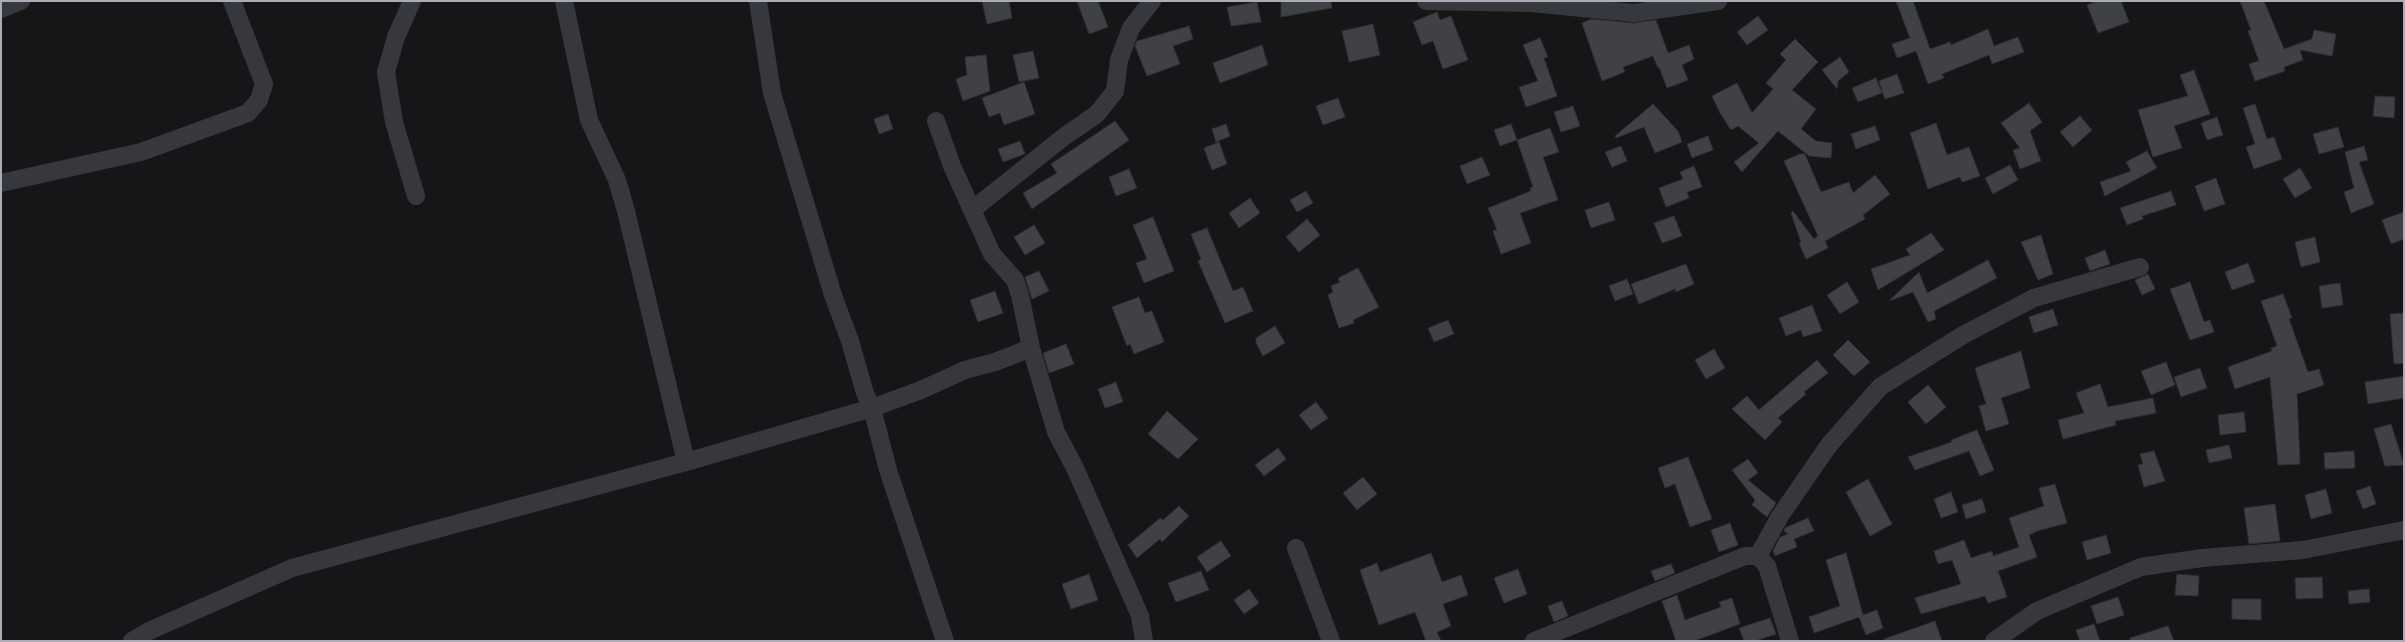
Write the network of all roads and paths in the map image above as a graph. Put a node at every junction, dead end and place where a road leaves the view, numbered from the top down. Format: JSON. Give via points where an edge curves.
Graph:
{"nodes":[{"id":1,"x":21,"y":1,"type":"edge"},
{"id":2,"x":232,"y":1,"type":"edge"},
{"id":3,"x":412,"y":1,"type":"edge"},
{"id":4,"x":564,"y":1,"type":"edge"},
{"id":5,"x":758,"y":1,"type":"edge"},
{"id":6,"x":1152,"y":1,"type":"edge"},
{"id":7,"x":1426,"y":1,"type":"edge"},
{"id":8,"x":1718,"y":1,"type":"edge"},
{"id":9,"x":1,"y":9,"type":"edge"},
{"id":10,"x":936,"y":121,"type":"dead end"},
{"id":11,"x":1,"y":183,"type":"edge"},
{"id":12,"x":416,"y":196,"type":"dead end"},
{"id":13,"x":972,"y":210,"type":"junction"},
{"id":14,"x":2140,"y":267,"type":"dead end"},
{"id":15,"x":1031,"y":348,"type":"junction"},
{"id":16,"x":872,"y":408,"type":"junction"},
{"id":17,"x":686,"y":462,"type":"junction"},
{"id":18,"x":2404,"y":530,"type":"edge"},
{"id":19,"x":1296,"y":548,"type":"dead end"},
{"id":20,"x":1758,"y":556,"type":"junction"},
{"id":21,"x":132,"y":641,"type":"edge"},
{"id":22,"x":945,"y":641,"type":"edge"},
{"id":23,"x":1144,"y":641,"type":"edge"},
{"id":24,"x":1331,"y":641,"type":"edge"},
{"id":25,"x":1534,"y":641,"type":"edge"},
{"id":26,"x":1790,"y":641,"type":"edge"},
{"id":27,"x":1994,"y":641,"type":"edge"}],
"edges":[{"from":1,"to":9,"type":"street"},
{"from":2,"to":11,"type":"street","via":[[264,84],[259,100],[248,113],[141,152]]},
{"from":3,"to":12,"type":"street","via":[[396,37],[386,72],[394,122]]},
{"from":4,"to":17,"type":"street","via":[[589,120],[617,180],[626,211]]},
{"from":5,"to":16,"type":"street","via":[[772,92],[833,295]]},
{"from":6,"to":13,"type":"street","via":[[1130,28],[1118,60],[1115,91],[1097,114],[1065,136]]},
{"from":7,"to":8,"type":"street","via":[[1531,2],[1634,13]]},
{"from":10,"to":13,"type":"street","via":[[952,166]]},
{"from":13,"to":15,"type":"street","via":[[992,254],[1015,280]]},
{"from":14,"to":20,"type":"street","via":[[2034,298],[1963,335],[1880,387],[1829,445],[1780,516]]},
{"from":15,"to":16,"type":"street","via":[[965,370]]},
{"from":15,"to":23,"type":"street","via":[[1056,432],[1075,468],[1140,616]]},
{"from":16,"to":17,"type":"street"},
{"from":16,"to":22,"type":"street","via":[[888,470]]},
{"from":17,"to":21,"type":"street","via":[[292,568],[149,631]]},
{"from":18,"to":27,"type":"street","via":[[2303,550],[2202,558],[2141,567],[2037,611]]},
{"from":19,"to":24,"type":"street"},
{"from":20,"to":25,"type":"street","via":[[1745,556]]},
{"from":20,"to":26,"type":"street","via":[[1767,566]]}]}
